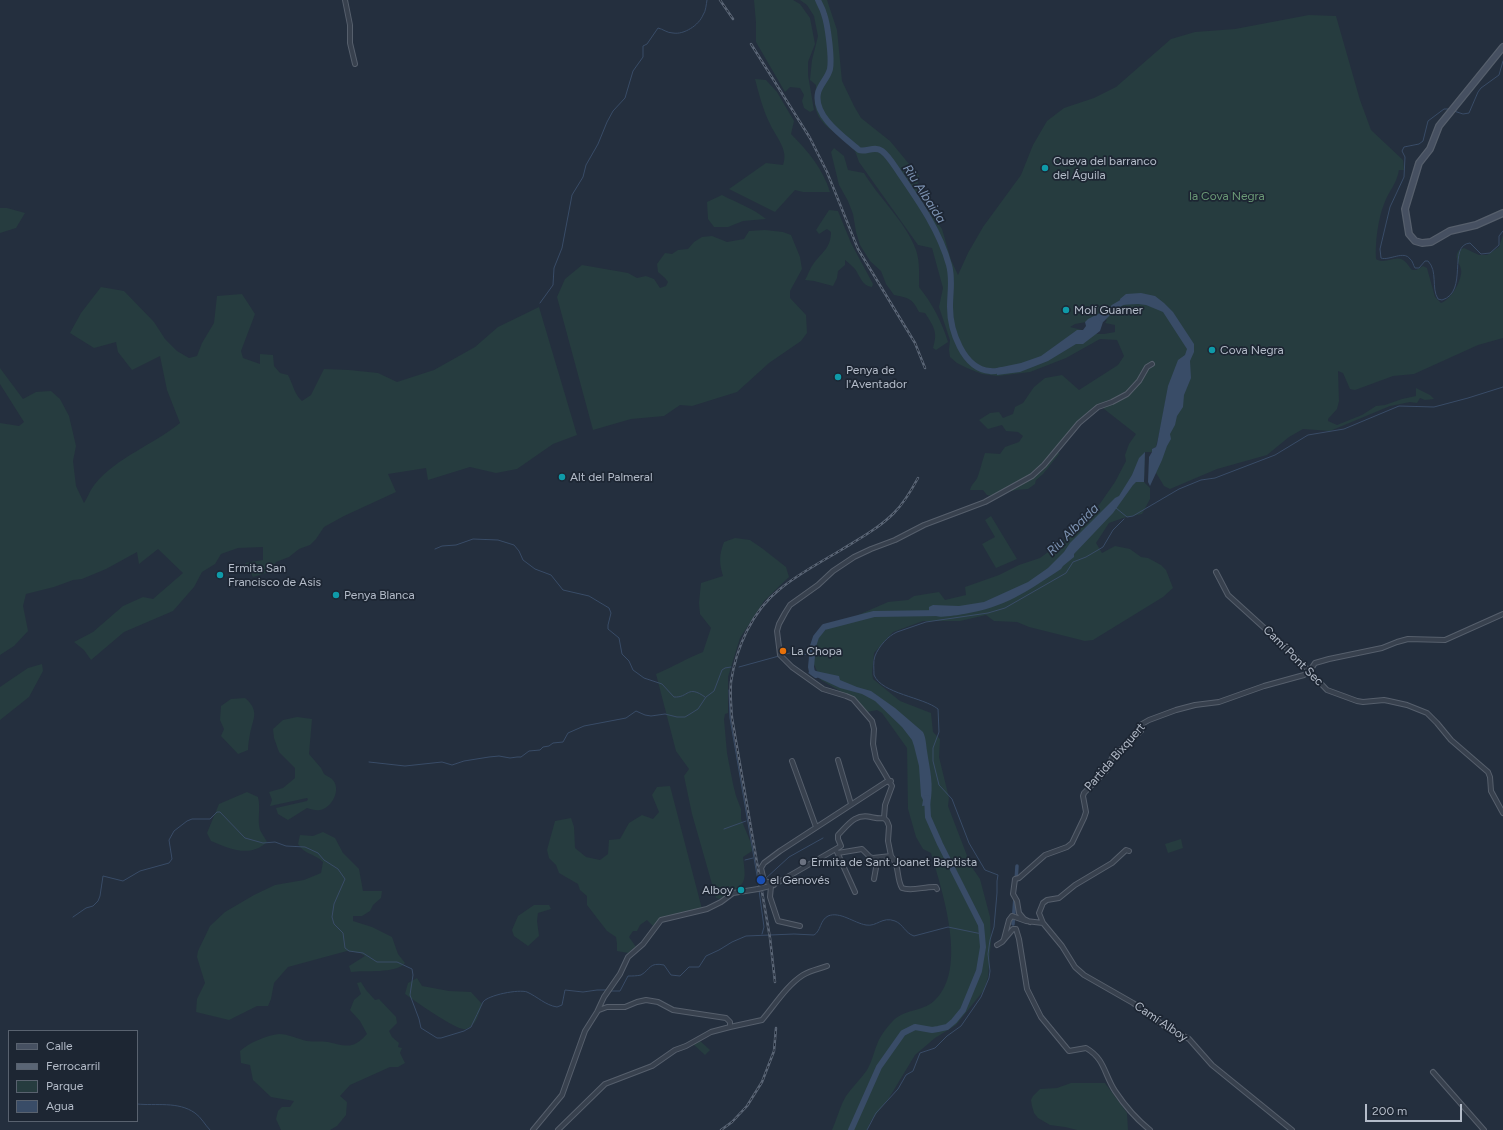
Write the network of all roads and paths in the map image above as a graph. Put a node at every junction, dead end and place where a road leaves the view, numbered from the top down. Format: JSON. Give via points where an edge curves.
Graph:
{"nodes":[{"id":1,"x":345,"y":0,"type":"edge"},
{"id":2,"x":1503,"y":47,"type":"edge"},
{"id":3,"x":355,"y":64,"type":"dead end"},
{"id":4,"x":1503,"y":213,"type":"edge"},
{"id":5,"x":1152,"y":364,"type":"dead end"},
{"id":6,"x":1216,"y":572,"type":"dead end"},
{"id":7,"x":1503,"y":614,"type":"edge"},
{"id":8,"x":1309,"y":672,"type":"junction"},
{"id":9,"x":838,"y":760,"type":"dead end"},
{"id":10,"x":792,"y":761,"type":"dead end"},
{"id":11,"x":891,"y":781,"type":"junction"},
{"id":12,"x":851,"y":804,"type":"junction"},
{"id":13,"x":1503,"y":812,"type":"edge"},
{"id":14,"x":884,"y":818,"type":"junction"},
{"id":15,"x":816,"y":827,"type":"junction"},
{"id":16,"x":837,"y":851,"type":"junction"},
{"id":17,"x":1129,"y":851,"type":"dead end"},
{"id":18,"x":891,"y":856,"type":"junction"},
{"id":19,"x":875,"y":858,"type":"junction"},
{"id":20,"x":874,"y":878,"type":"dead end"},
{"id":21,"x":770,"y":886,"type":"junction"},
{"id":22,"x":937,"y":889,"type":"dead end"},
{"id":23,"x":855,"y":892,"type":"dead end"},
{"id":24,"x":1030,"y":922,"type":"junction"},
{"id":25,"x":1042,"y":923,"type":"junction"},
{"id":26,"x":800,"y":926,"type":"dead end"},
{"id":27,"x":1004,"y":939,"type":"junction"},
{"id":28,"x":997,"y":945,"type":"dead end"},
{"id":29,"x":827,"y":966,"type":"dead end"},
{"id":30,"x":598,"y":1010,"type":"junction"},
{"id":31,"x":730,"y":1027,"type":"junction"},
{"id":32,"x":1433,"y":1072,"type":"dead end"},
{"id":33,"x":533,"y":1130,"type":"edge"},
{"id":34,"x":558,"y":1130,"type":"edge"},
{"id":35,"x":1150,"y":1130,"type":"edge"},
{"id":36,"x":1292,"y":1130,"type":"edge"},
{"id":37,"x":1484,"y":1130,"type":"edge"}],
"edges":[{"from":1,"to":3,"type":"street"},
{"from":2,"to":4,"type":"main road","via":[[1437,129],[1430,148],[1419,163],[1405,214],[1410,236],[1418,243],[1429,242],[1450,231],[1476,225]]},
{"from":5,"to":11,"type":"street","via":[[1127,394],[1098,407],[1079,423],[1032,476],[967,510],[924,524],[854,557],[790,605],[777,631],[781,658],[823,689],[846,696],[857,704],[872,721],[876,759]]},
{"from":6,"to":8,"type":"street","name":"Camí Pont Sec","via":[[1228,595],[1293,654]]},
{"from":7,"to":8,"type":"street","via":[[1445,640],[1417,638],[1396,642],[1382,648],[1315,663]]},
{"from":8,"to":13,"type":"street","name":"Camí Pont Sec","via":[[1322,686],[1336,694],[1363,702],[1390,701],[1427,713],[1451,740],[1488,772],[1491,791]]},
{"from":8,"to":24,"type":"street","name":"Partida Bixquert","via":[[1219,702],[1176,710],[1142,724],[1141,731],[1113,756],[1106,771],[1084,793],[1086,812],[1072,843],[1045,855],[1015,879],[1013,894],[1018,912]]},
{"from":9,"to":12,"type":"street"},
{"from":10,"to":15,"type":"street"},
{"from":11,"to":12,"type":"street"},
{"from":11,"to":14,"type":"street","via":[[892,788],[885,805]]},
{"from":12,"to":15,"type":"street"},
{"from":14,"to":16,"type":"street","via":[[859,816],[854,819],[838,835],[841,846]]},
{"from":14,"to":18,"type":"street","via":[[888,824]]},
{"from":15,"to":21,"type":"street","via":[[762,865],[764,881],[773,883]]},
{"from":16,"to":19,"type":"street","via":[[862,849],[870,857]]},
{"from":16,"to":21,"type":"street"},
{"from":16,"to":23,"type":"street"},
{"from":17,"to":25,"type":"street","via":[[1126,850],[1112,863],[1075,885],[1059,898],[1043,903],[1039,913]]},
{"from":18,"to":19,"type":"street"},
{"from":18,"to":22,"type":"street","via":[[895,860],[902,888],[911,890],[930,886]]},
{"from":19,"to":20,"type":"street"},
{"from":21,"to":26,"type":"street","via":[[778,921]]},
{"from":21,"to":30,"type":"street","bridge":true,"via":[[733,892],[721,902],[707,908],[661,920],[643,944],[628,957]]},
{"from":24,"to":25,"type":"street"},
{"from":24,"to":27,"type":"street","via":[[1012,916]]},
{"from":25,"to":36,"type":"street","name":"Camí Alboy","via":[[1084,975],[1189,1040],[1212,1065]]},
{"from":27,"to":28,"type":"street"},
{"from":27,"to":35,"type":"street","via":[[1016,929],[1025,984],[1041,1017],[1068,1051],[1086,1048],[1100,1061],[1115,1091],[1136,1120]]},
{"from":29,"to":31,"type":"street","via":[[813,970],[798,979],[762,1020]]},
{"from":30,"to":31,"type":"street","via":[[607,1007],[625,1008],[646,1000],[658,1002],[673,1010],[726,1018],[730,1022]]},
{"from":30,"to":33,"type":"street","via":[[584,1031],[562,1095]]},
{"from":31,"to":34,"type":"street","via":[[711,1032],[675,1050],[652,1066],[605,1084]]},
{"from":32,"to":37,"type":"street"}]}
